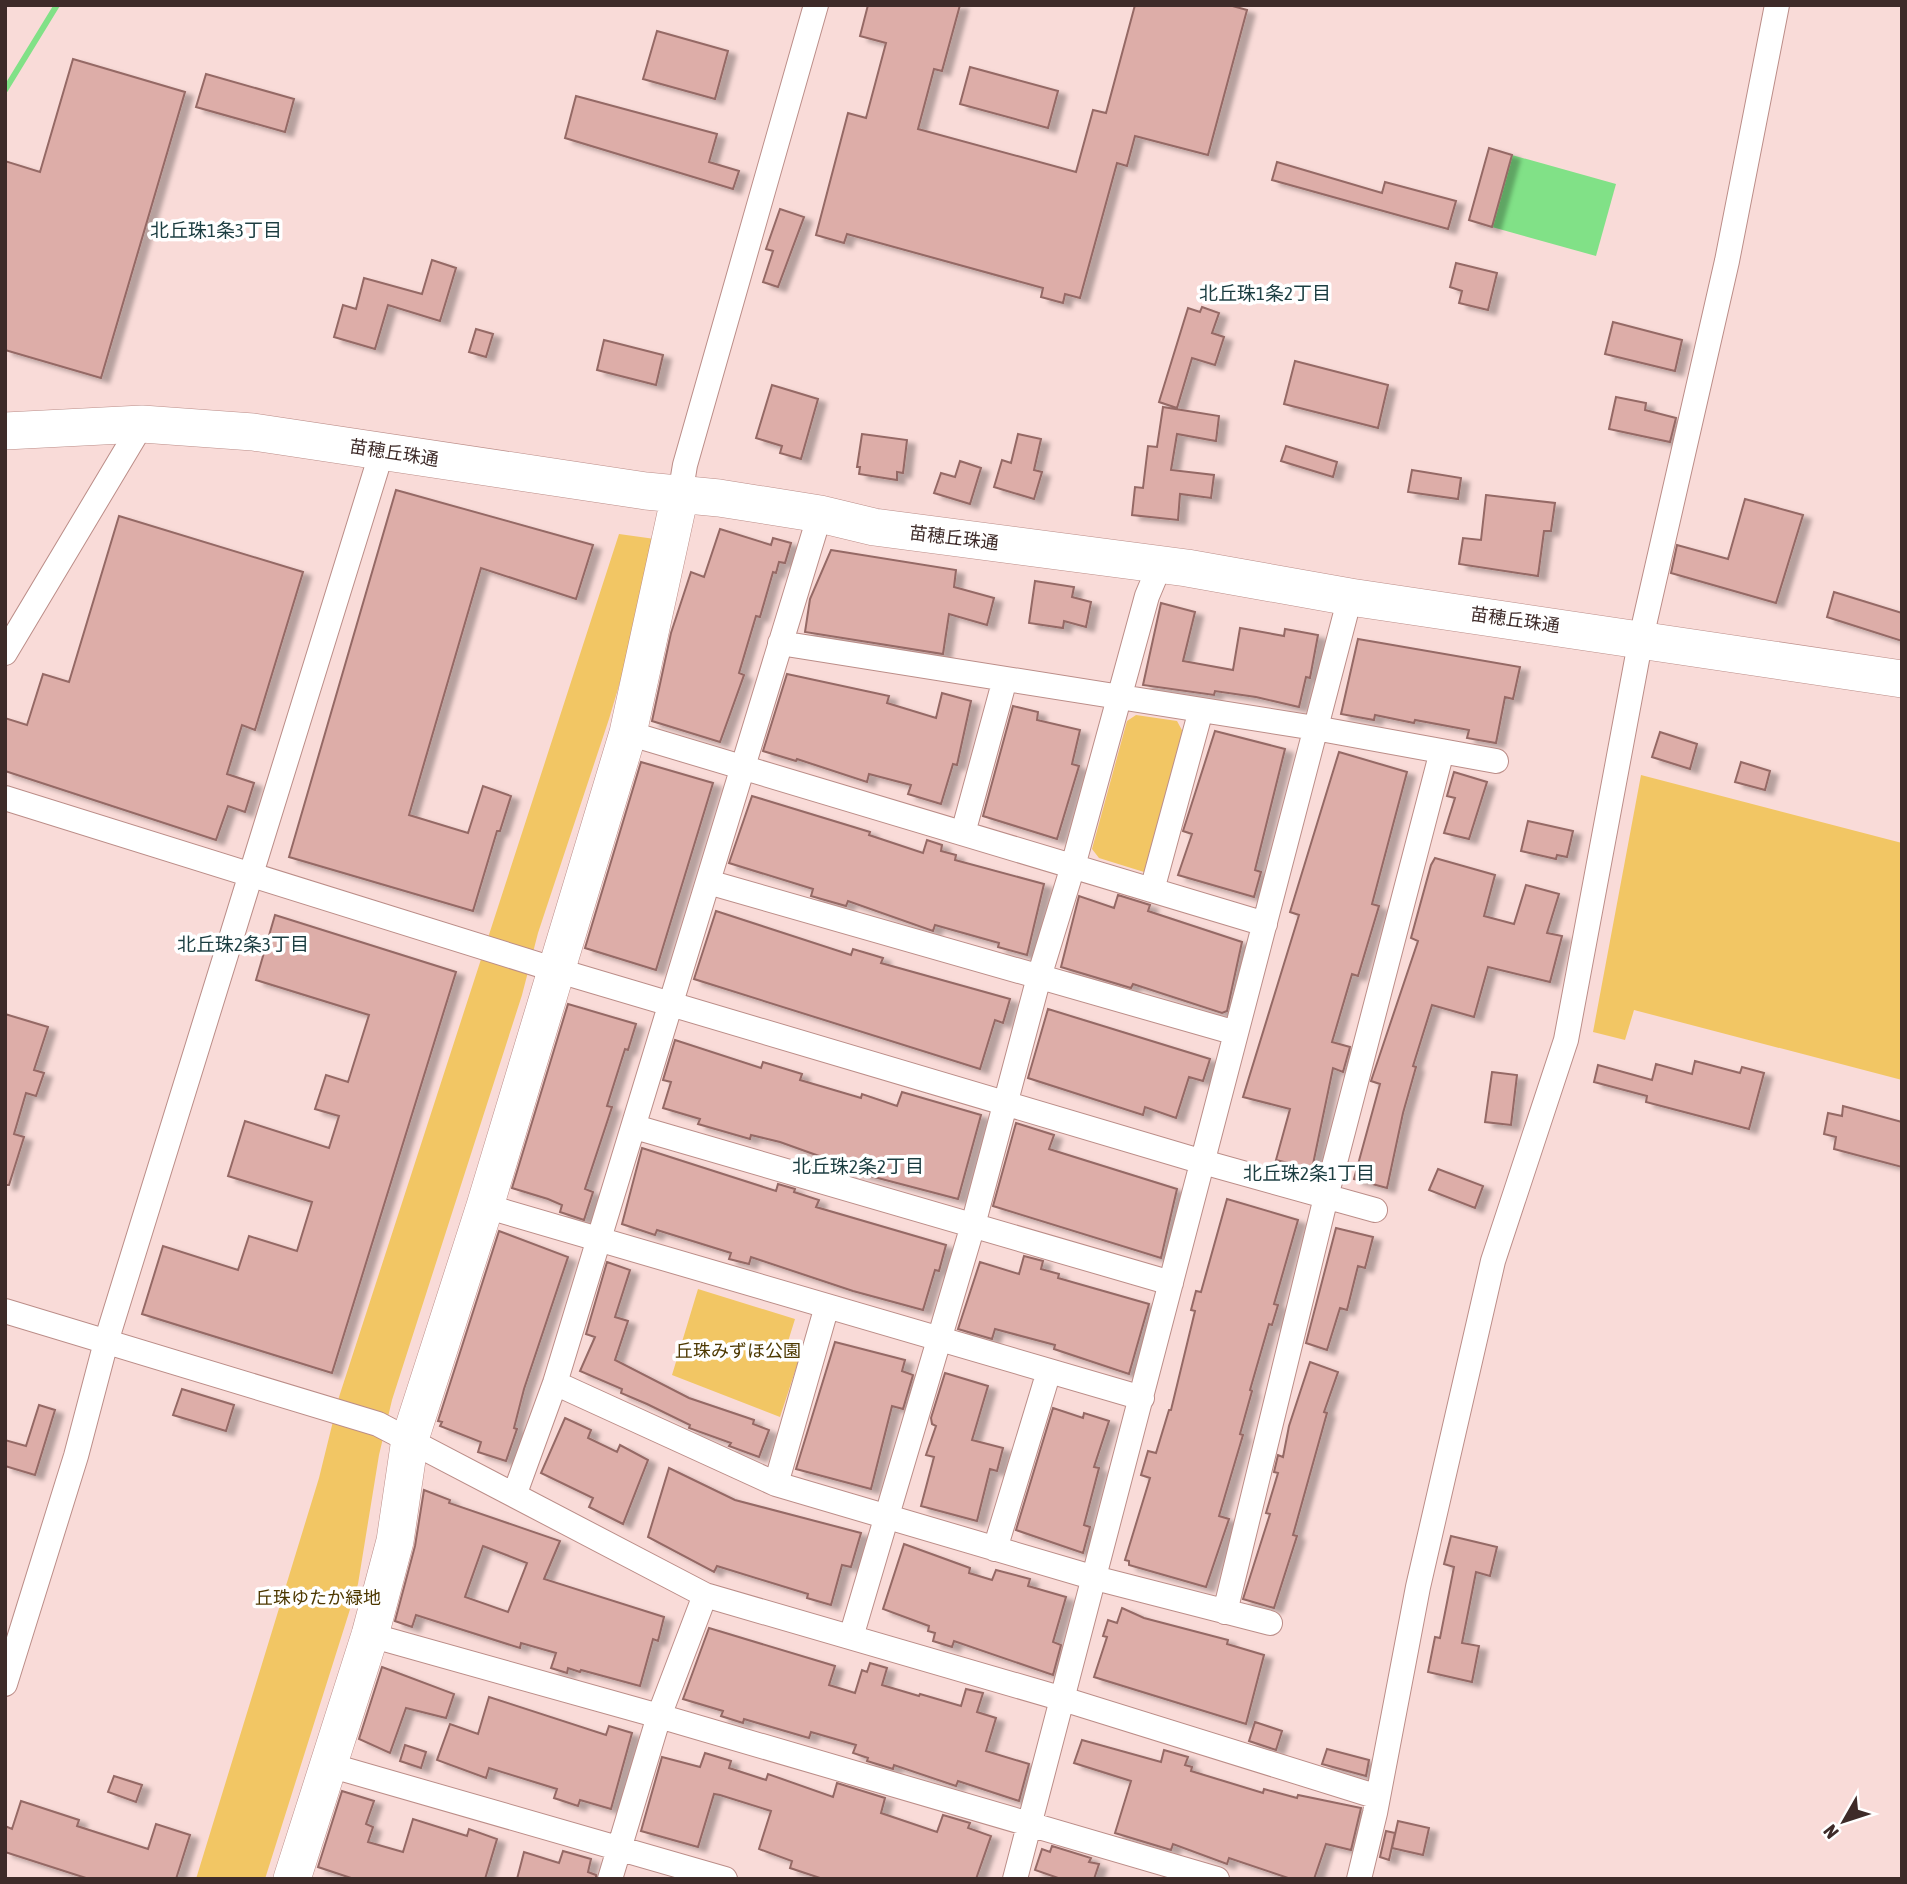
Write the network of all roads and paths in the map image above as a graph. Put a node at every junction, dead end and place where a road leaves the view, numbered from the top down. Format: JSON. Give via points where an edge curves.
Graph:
{"nodes":[{"id":1,"x":816,"y":5,"type":"edge"},
{"id":2,"x":1777,"y":5,"type":"edge"},
{"id":3,"x":142,"y":424,"type":"junction"},
{"id":4,"x":5,"y":431,"type":"edge"},
{"id":5,"x":382,"y":451,"type":"junction"},
{"id":6,"x":680,"y":495,"type":"junction"},
{"id":7,"x":820,"y":514,"type":"junction"},
{"id":8,"x":1160,"y":565,"type":"junction"},
{"id":9,"x":1350,"y":597,"type":"junction"},
{"id":10,"x":1642,"y":638,"type":"junction"},
{"id":11,"x":779,"y":643,"type":"junction"},
{"id":12,"x":5,"y":653,"type":"edge"},
{"id":13,"x":1902,"y":678,"type":"edge"},
{"id":14,"x":1005,"y":679,"type":"junction"},
{"id":15,"x":1120,"y":697,"type":"junction"},
{"id":16,"x":1201,"y":710,"type":"junction"},
{"id":17,"x":1315,"y":728,"type":"junction"},
{"id":18,"x":628,"y":733,"type":"junction"},
{"id":19,"x":1442,"y":751,"type":"junction"},
{"id":20,"x":1496,"y":761,"type":"dead end"},
{"id":21,"x":743,"y":766,"type":"junction"},
{"id":22,"x":5,"y":798,"type":"edge"},
{"id":23,"x":962,"y":833,"type":"junction"},
{"id":24,"x":1073,"y":866,"type":"junction"},
{"id":25,"x":252,"y":877,"type":"junction"},
{"id":26,"x":708,"y":882,"type":"junction"},
{"id":27,"x":1152,"y":890,"type":"junction"},
{"id":28,"x":1265,"y":924,"type":"junction"},
{"id":29,"x":556,"y":970,"type":"junction"},
{"id":30,"x":1039,"y":977,"type":"junction"},
{"id":31,"x":673,"y":1004,"type":"junction"},
{"id":32,"x":1236,"y":1033,"type":"junction"},
{"id":33,"x":1006,"y":1104,"type":"junction"},
{"id":34,"x":635,"y":1127,"type":"junction"},
{"id":35,"x":1203,"y":1162,"type":"junction"},
{"id":36,"x":1326,"y":1197,"type":"junction"},
{"id":37,"x":485,"y":1206,"type":"junction"},
{"id":38,"x":1375,"y":1210,"type":"dead end"},
{"id":39,"x":973,"y":1225,"type":"junction"},
{"id":40,"x":600,"y":1237,"type":"junction"},
{"id":41,"x":1171,"y":1283,"type":"junction"},
{"id":42,"x":827,"y":1306,"type":"junction"},
{"id":43,"x":5,"y":1311,"type":"edge"},
{"id":44,"x":940,"y":1340,"type":"junction"},
{"id":45,"x":106,"y":1342,"type":"junction"},
{"id":46,"x":1049,"y":1371,"type":"junction"},
{"id":47,"x":555,"y":1383,"type":"junction"},
{"id":48,"x":1142,"y":1398,"type":"junction"},
{"id":49,"x":410,"y":1439,"type":"junction"},
{"id":50,"x":776,"y":1484,"type":"junction"},
{"id":51,"x":515,"y":1493,"type":"junction"},
{"id":52,"x":889,"y":1518,"type":"junction"},
{"id":53,"x":995,"y":1549,"type":"junction"},
{"id":54,"x":1095,"y":1578,"type":"junction"},
{"id":55,"x":705,"y":1595,"type":"junction"},
{"id":56,"x":1225,"y":1612,"type":"junction"},
{"id":57,"x":1270,"y":1623,"type":"dead end"},
{"id":58,"x":370,"y":1635,"type":"junction"},
{"id":59,"x":851,"y":1637,"type":"junction"},
{"id":60,"x":5,"y":1684,"type":"edge"},
{"id":61,"x":1063,"y":1699,"type":"junction"},
{"id":62,"x":659,"y":1716,"type":"junction"},
{"id":63,"x":329,"y":1765,"type":"junction"},
{"id":64,"x":1378,"y":1797,"type":"junction"},
{"id":65,"x":1031,"y":1824,"type":"junction"},
{"id":66,"x":618,"y":1849,"type":"junction"},
{"id":67,"x":292,"y":1879,"type":"edge"},
{"id":68,"x":610,"y":1879,"type":"edge"},
{"id":69,"x":725,"y":1879,"type":"edge"},
{"id":70,"x":1014,"y":1879,"type":"edge"},
{"id":71,"x":1217,"y":1879,"type":"edge"},
{"id":72,"x":1359,"y":1879,"type":"edge"}],
"edges":[{"from":1,"to":6,"type":"street"},
{"from":2,"to":10,"type":"street","via":[[1727,261]]},
{"from":3,"to":4,"type":"street","name":"苗穂丘珠通"},
{"from":3,"to":5,"type":"street","name":"苗穂丘珠通","via":[[253,432]]},
{"from":3,"to":12,"type":"street"},
{"from":5,"to":6,"type":"street","name":"苗穂丘珠通"},
{"from":5,"to":25,"type":"street"},
{"from":6,"to":7,"type":"street","name":"苗穂丘珠通"},
{"from":6,"to":18,"type":"street"},
{"from":7,"to":8,"type":"street","name":"苗穂丘珠通","via":[[874,527]]},
{"from":7,"to":11,"type":"street"},
{"from":8,"to":9,"type":"street","name":"苗穂丘珠通"},
{"from":8,"to":15,"type":"street"},
{"from":9,"to":10,"type":"street","name":"苗穂丘珠通"},
{"from":9,"to":17,"type":"street"},
{"from":10,"to":13,"type":"street","name":"苗穂丘珠通"},
{"from":10,"to":64,"type":"street","via":[[1566,1040],[1493,1261],[1418,1587]]},
{"from":11,"to":14,"type":"street"},
{"from":11,"to":21,"type":"street"},
{"from":14,"to":15,"type":"street"},
{"from":14,"to":23,"type":"street"},
{"from":15,"to":16,"type":"street"},
{"from":15,"to":24,"type":"street"},
{"from":16,"to":17,"type":"street"},
{"from":16,"to":27,"type":"street"},
{"from":17,"to":19,"type":"street"},
{"from":17,"to":28,"type":"street"},
{"from":18,"to":21,"type":"street"},
{"from":18,"to":29,"type":"street"},
{"from":19,"to":20,"type":"street"},
{"from":19,"to":36,"type":"street"},
{"from":21,"to":23,"type":"street"},
{"from":21,"to":26,"type":"street"},
{"from":22,"to":25,"type":"street"},
{"from":23,"to":24,"type":"street"},
{"from":24,"to":27,"type":"street"},
{"from":24,"to":30,"type":"street"},
{"from":25,"to":29,"type":"street"},
{"from":25,"to":45,"type":"street"},
{"from":26,"to":30,"type":"street"},
{"from":26,"to":31,"type":"street"},
{"from":27,"to":28,"type":"street"},
{"from":28,"to":32,"type":"street"},
{"from":29,"to":31,"type":"street"},
{"from":29,"to":37,"type":"street"},
{"from":30,"to":32,"type":"street"},
{"from":30,"to":33,"type":"street"},
{"from":31,"to":33,"type":"street"},
{"from":31,"to":34,"type":"street"},
{"from":32,"to":35,"type":"street"},
{"from":33,"to":35,"type":"street"},
{"from":33,"to":39,"type":"street"},
{"from":34,"to":39,"type":"street"},
{"from":34,"to":40,"type":"street"},
{"from":35,"to":36,"type":"street"},
{"from":35,"to":41,"type":"street"},
{"from":36,"to":38,"type":"street"},
{"from":36,"to":56,"type":"street"},
{"from":37,"to":40,"type":"street"},
{"from":37,"to":49,"type":"street"},
{"from":39,"to":41,"type":"street"},
{"from":39,"to":44,"type":"street"},
{"from":40,"to":42,"type":"street"},
{"from":40,"to":47,"type":"street"},
{"from":41,"to":48,"type":"street"},
{"from":42,"to":44,"type":"street"},
{"from":42,"to":50,"type":"street"},
{"from":43,"to":45,"type":"street"},
{"from":44,"to":46,"type":"street"},
{"from":44,"to":52,"type":"street"},
{"from":45,"to":49,"type":"street","via":[[335,1410]]},
{"from":45,"to":60,"type":"street","via":[[76,1456]]},
{"from":46,"to":48,"type":"street"},
{"from":46,"to":53,"type":"street"},
{"from":47,"to":50,"type":"street"},
{"from":47,"to":51,"type":"street"},
{"from":48,"to":54,"type":"street"},
{"from":49,"to":51,"type":"street"},
{"from":49,"to":58,"type":"street","via":[[395,1541]]},
{"from":50,"to":52,"type":"street"},
{"from":51,"to":55,"type":"street"},
{"from":52,"to":53,"type":"street"},
{"from":52,"to":59,"type":"street"},
{"from":53,"to":54,"type":"street"},
{"from":54,"to":56,"type":"street"},
{"from":54,"to":61,"type":"street"},
{"from":55,"to":59,"type":"street"},
{"from":55,"to":62,"type":"street"},
{"from":56,"to":57,"type":"street"},
{"from":58,"to":62,"type":"street"},
{"from":58,"to":63,"type":"street"},
{"from":59,"to":61,"type":"street"},
{"from":61,"to":64,"type":"street"},
{"from":61,"to":65,"type":"street"},
{"from":62,"to":65,"type":"street"},
{"from":62,"to":66,"type":"street"},
{"from":63,"to":66,"type":"street"},
{"from":63,"to":67,"type":"street"},
{"from":64,"to":72,"type":"street"},
{"from":65,"to":70,"type":"street"},
{"from":65,"to":71,"type":"street"},
{"from":66,"to":68,"type":"street"},
{"from":66,"to":69,"type":"street"}]}
